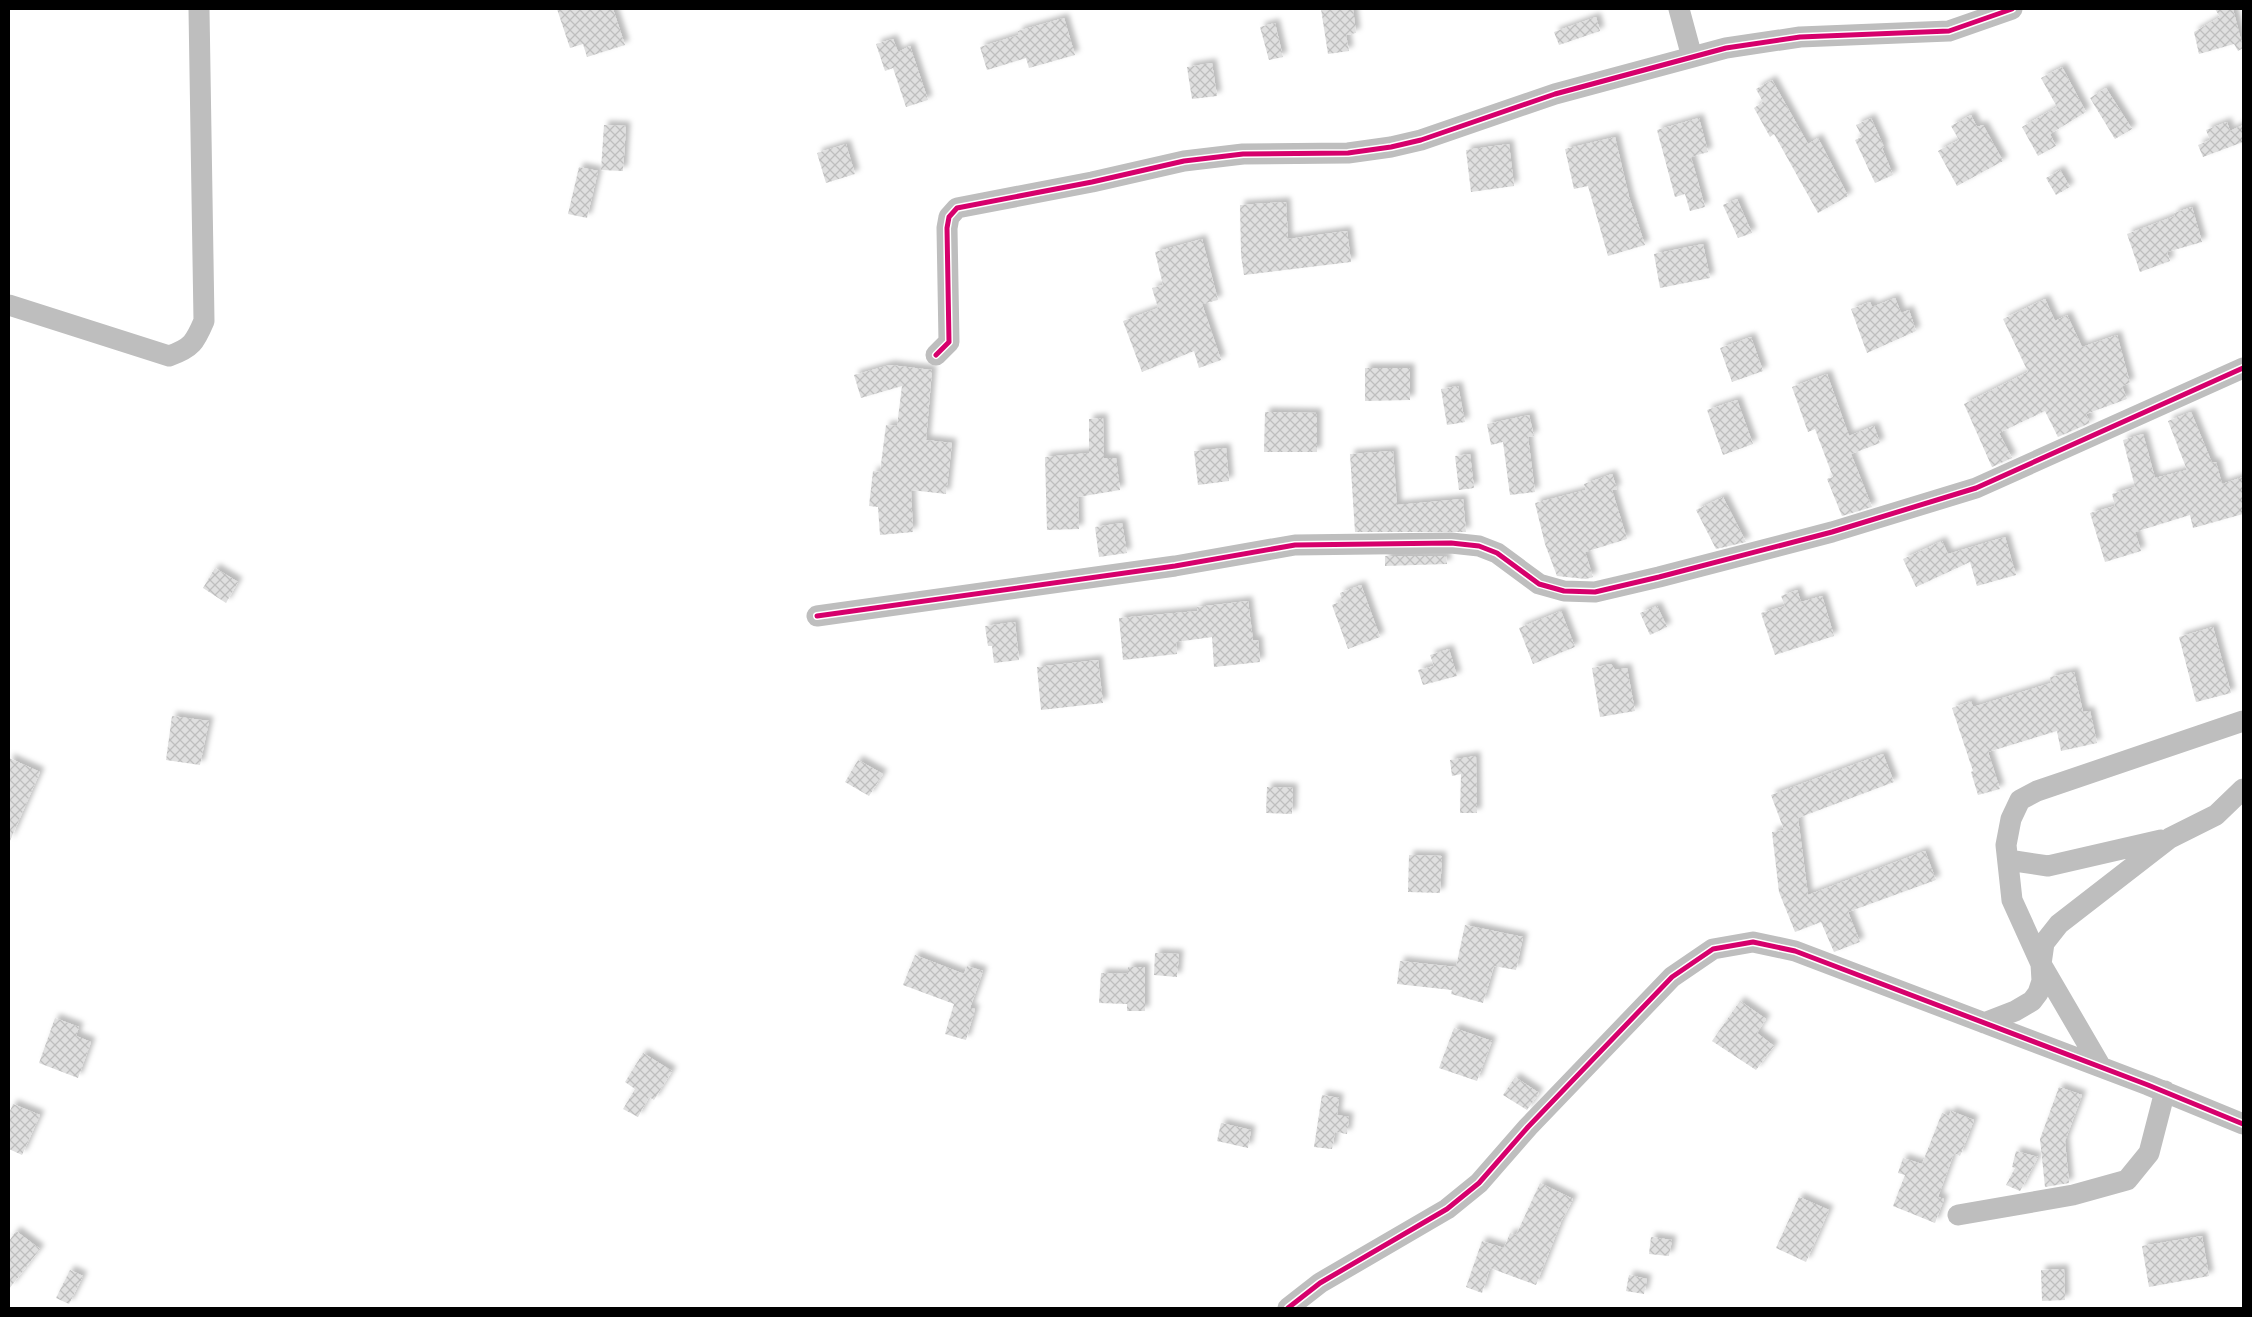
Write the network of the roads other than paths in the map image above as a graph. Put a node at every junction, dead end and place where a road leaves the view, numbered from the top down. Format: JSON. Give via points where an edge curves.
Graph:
{"nodes":[{"id":1,"x":199,"y":9,"type":"edge"},
{"id":2,"x":1679,"y":9,"type":"edge"},
{"id":3,"x":2012,"y":9,"type":"edge"},
{"id":4,"x":1692,"y":56,"type":"junction"},
{"id":5,"x":9,"y":305,"type":"edge"},
{"id":6,"x":936,"y":355,"type":"dead end"},
{"id":7,"x":2243,"y":368,"type":"edge"},
{"id":8,"x":817,"y":616,"type":"dead end"},
{"id":9,"x":2243,"y":721,"type":"edge"},
{"id":10,"x":2243,"y":789,"type":"edge"},
{"id":11,"x":2170,"y":838,"type":"junction"},
{"id":12,"x":2008,"y":860,"type":"junction"},
{"id":13,"x":2041,"y":964,"type":"junction"},
{"id":14,"x":1984,"y":1022,"type":"junction"},
{"id":15,"x":2101,"y":1067,"type":"junction"},
{"id":16,"x":2164,"y":1091,"type":"junction"},
{"id":17,"x":2243,"y":1124,"type":"edge"},
{"id":18,"x":1958,"y":1215,"type":"dead end"},
{"id":19,"x":1288,"y":1308,"type":"edge"}],
"edges":[{"from":1,"to":5,"type":"street","via":[[204,321],[195,341],[184,351],[169,356]]},
{"from":2,"to":4,"type":"street"},
{"from":3,"to":4,"type":"street","via":[[1949,31],[1800,37]]},
{"from":4,"to":6,"type":"street","via":[[1555,94],[1392,147],[1348,153],[1243,154],[1184,161],[957,208],[949,217],[947,228],[949,342]]},
{"from":7,"to":8,"type":"street","via":[[1976,488],[1822,534],[1595,592],[1564,591],[1539,584],[1497,553],[1478,546],[1451,543],[1295,544],[1175,566]]},
{"from":9,"to":12,"type":"street","via":[[2037,791],[2020,800],[2011,819],[2006,845]]},
{"from":10,"to":11,"type":"street","via":[[2216,815]]},
{"from":11,"to":12,"type":"street","via":[[2048,866]]},
{"from":11,"to":13,"type":"street","via":[[2059,924],[2044,943]]},
{"from":12,"to":13,"type":"street","via":[[2012,900]]},
{"from":13,"to":14,"type":"street","via":[[2042,981],[2032,1001],[2016,1011]]},
{"from":13,"to":15,"type":"street"},
{"from":14,"to":15,"type":"street"},
{"from":14,"to":19,"type":"street","via":[[1795,951],[1752,942],[1713,949],[1672,977],[1528,1127],[1479,1183],[1447,1209],[1320,1283]]},
{"from":15,"to":16,"type":"street"},
{"from":16,"to":17,"type":"street"},
{"from":16,"to":18,"type":"street","via":[[2149,1152],[2127,1180],[2074,1196]]}]}
